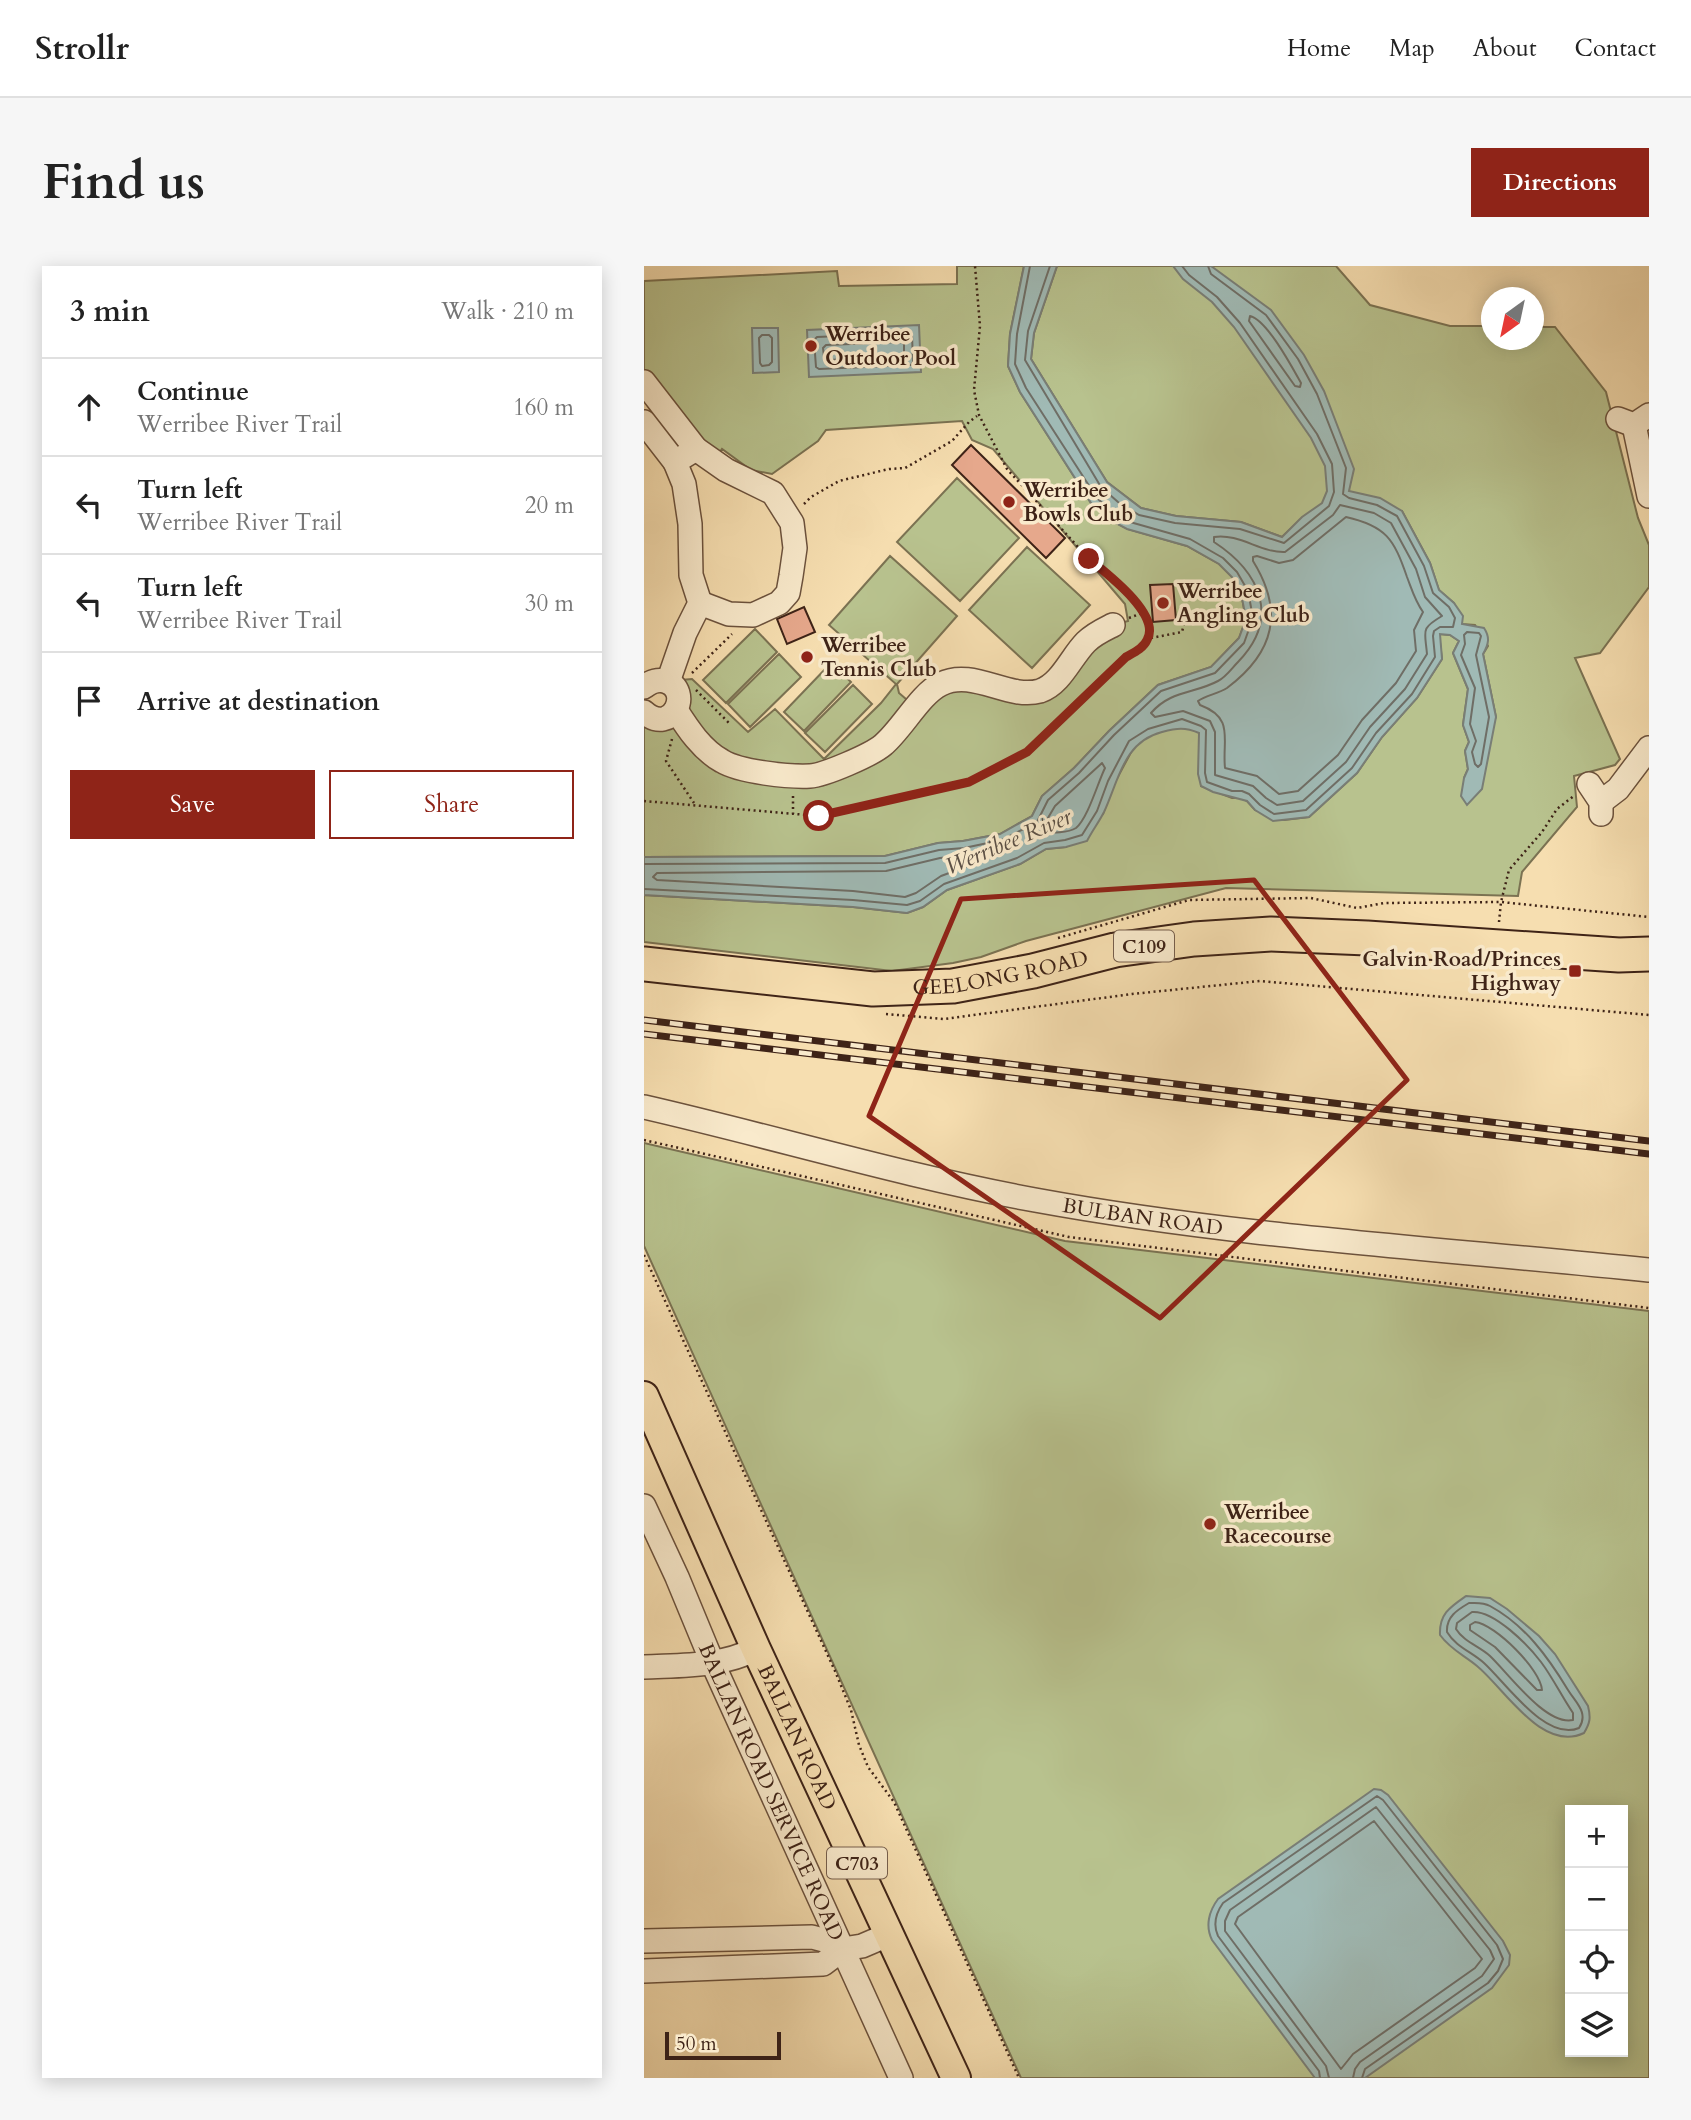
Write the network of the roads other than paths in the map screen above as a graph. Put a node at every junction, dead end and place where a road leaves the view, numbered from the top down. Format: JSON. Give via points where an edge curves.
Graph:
{"nodes":[{"id":1,"x":644,"y":382,"type":"edge"},
{"id":2,"x":1634,"y":420,"type":"edge"},
{"id":3,"x":644,"y":422,"type":"edge"},
{"id":4,"x":696,"y":449,"type":"junction"},
{"id":5,"x":676,"y":462,"type":"junction"},
{"id":6,"x":1649,"y":496,"type":"edge"},
{"id":7,"x":699,"y":603,"type":"junction"},
{"id":8,"x":1113,"y":625,"type":"dead end"},
{"id":9,"x":668,"y":682,"type":"junction"},
{"id":10,"x":644,"y":686,"type":"edge"},
{"id":11,"x":676,"y":710,"type":"junction"},
{"id":12,"x":645,"y":714,"type":"edge"},
{"id":13,"x":1649,"y":748,"type":"edge"},
{"id":14,"x":1597,"y":800,"type":"road end"},
{"id":15,"x":1649,"y":954,"type":"edge"},
{"id":16,"x":644,"y":964,"type":"edge"},
{"id":17,"x":644,"y":1107,"type":"edge"},
{"id":18,"x":1649,"y":1270,"type":"edge"},
{"id":19,"x":644,"y":1396,"type":"edge"},
{"id":20,"x":644,"y":1506,"type":"edge"},
{"id":21,"x":756,"y":1649,"type":"junction"},
{"id":22,"x":713,"y":1664,"type":"junction"},
{"id":23,"x":644,"y":1667,"type":"edge"},
{"id":24,"x":890,"y":1934,"type":"junction"},
{"id":25,"x":644,"y":1941,"type":"edge"},
{"id":26,"x":843,"y":1949,"type":"junction"},
{"id":27,"x":644,"y":1971,"type":"edge"},
{"id":28,"x":901,"y":2078,"type":"edge"},
{"id":29,"x":956,"y":2078,"type":"edge"}],
"edges":[{"from":1,"to":4,"type":"street"},
{"from":2,"to":6,"type":"street"},
{"from":3,"to":5,"type":"street"},
{"from":4,"to":5,"type":"street"},
{"from":4,"to":7,"type":"street","via":[[773,493],[792,523],[795,548],[788,593],[779,603],[753,615],[729,614]]},
{"from":5,"to":7,"type":"street","via":[[684,484],[691,575]]},
{"from":7,"to":9,"type":"street"},
{"from":8,"to":11,"type":"street","via":[[1086,642],[1048,688],[1023,692],[959,680],[944,682],[873,752],[813,776],[722,761],[699,743]]},
{"from":9,"to":10,"type":"street","via":[[656,680]]},
{"from":9,"to":11,"type":"street","via":[[679,698]]},
{"from":11,"to":12,"type":"street","via":[[666,719]]},
{"from":13,"to":14,"type":"street","via":[[1618,789]]},
{"from":15,"to":16,"type":"highway","name":"GEELONG ROAD","number":"C109","via":[[1271,934],[1115,950],[953,986],[873,989]]},
{"from":17,"to":18,"type":"street","name":"BULBAN ROAD","via":[[1036,1200],[1258,1230]]},
{"from":19,"to":21,"type":"main road","name":"BALLAN ROAD","number":"C703"},
{"from":20,"to":22,"type":"street","name":"BALLAN ROAD SERVICE ROAD"},
{"from":21,"to":22,"type":"street"},
{"from":21,"to":24,"type":"main road","name":"BALLAN ROAD","number":"C703"},
{"from":22,"to":23,"type":"street"},
{"from":22,"to":26,"type":"street","name":"BALLAN ROAD SERVICE ROAD"},
{"from":24,"to":26,"type":"street"},
{"from":24,"to":29,"type":"main road","name":"BALLAN ROAD","number":"C703"},
{"from":25,"to":26,"type":"street","via":[[812,1937]]},
{"from":26,"to":27,"type":"street","via":[[823,1964]]},
{"from":26,"to":28,"type":"street","name":"BALLAN ROAD SERVICE ROAD"}]}
